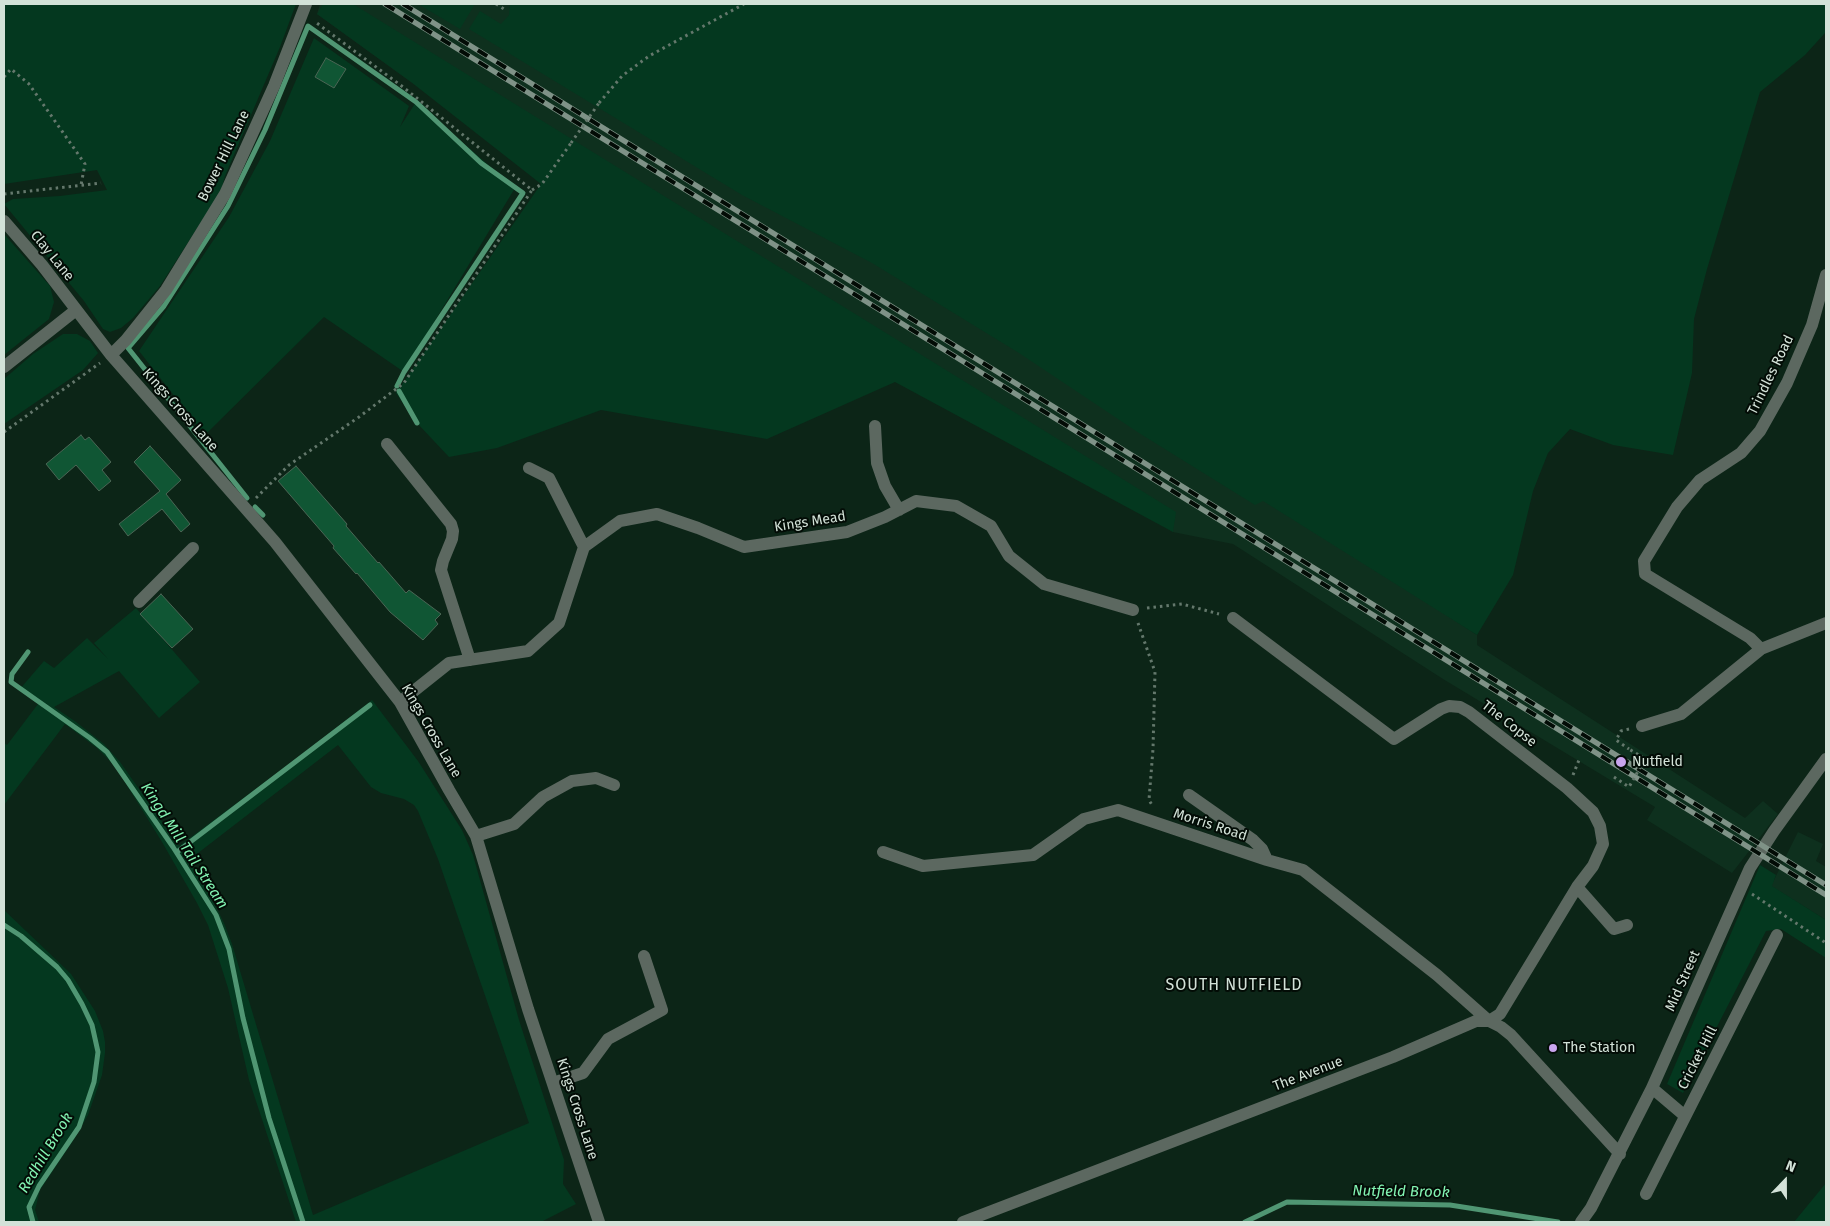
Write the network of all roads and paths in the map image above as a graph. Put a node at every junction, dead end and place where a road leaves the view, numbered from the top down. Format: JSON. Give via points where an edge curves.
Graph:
{"nodes":[{"id":1,"x":496,"y":4,"type":"edge"},
{"id":2,"x":744,"y":4,"type":"edge"},
{"id":3,"x":304,"y":8,"type":"edge"},
{"id":4,"x":504,"y":8,"type":"dead end"},
{"id":5,"x":4,"y":77,"type":"edge"},
{"id":6,"x":102,"y":183,"type":"dead end"},
{"id":7,"x":81,"y":185,"type":"junction"},
{"id":8,"x":532,"y":190,"type":"junction"},
{"id":9,"x":4,"y":194,"type":"edge"},
{"id":10,"x":4,"y":221,"type":"edge"},
{"id":11,"x":1826,"y":275,"type":"edge"},
{"id":12,"x":76,"y":310,"type":"junction"},
{"id":13,"x":110,"y":355,"type":"junction"},
{"id":14,"x":4,"y":367,"type":"edge"},
{"id":15,"x":875,"y":426,"type":"dead end"},
{"id":16,"x":4,"y":432,"type":"edge"},
{"id":17,"x":387,"y":444,"type":"dead end"},
{"id":18,"x":529,"y":468,"type":"dead end"},
{"id":19,"x":246,"y":507,"type":"junction"},
{"id":20,"x":899,"y":510,"type":"junction"},
{"id":21,"x":584,"y":547,"type":"junction"},
{"id":22,"x":193,"y":548,"type":"dead end"},
{"id":23,"x":138,"y":602,"type":"dead end"},
{"id":24,"x":1133,"y":610,"type":"junction"},
{"id":25,"x":1234,"y":618,"type":"joint"},
{"id":26,"x":1826,"y":624,"type":"edge"},
{"id":27,"x":1761,"y":649,"type":"junction"},
{"id":28,"x":470,"y":660,"type":"junction"},
{"id":29,"x":400,"y":702,"type":"junction"},
{"id":30,"x":1642,"y":726,"type":"joint"},
{"id":31,"x":1826,"y":760,"type":"edge"},
{"id":32,"x":1614,"y":777,"type":"dead end"},
{"id":33,"x":614,"y":785,"type":"dead end"},
{"id":34,"x":1189,"y":796,"type":"dead end"},
{"id":35,"x":1163,"y":826,"type":"junction"},
{"id":36,"x":476,"y":836,"type":"junction"},
{"id":37,"x":883,"y":852,"type":"dead end"},
{"id":38,"x":1267,"y":860,"type":"junction"},
{"id":39,"x":1577,"y":887,"type":"junction"},
{"id":40,"x":1741,"y":887,"type":"junction"},
{"id":41,"x":1627,"y":925,"type":"dead end"},
{"id":42,"x":1777,"y":935,"type":"dead end"},
{"id":43,"x":1826,"y":943,"type":"edge"},
{"id":44,"x":644,"y":956,"type":"dead end"},
{"id":45,"x":1489,"y":1021,"type":"junction"},
{"id":46,"x":552,"y":1083,"type":"junction"},
{"id":47,"x":1652,"y":1088,"type":"junction"},
{"id":48,"x":1685,"y":1116,"type":"junction"},
{"id":49,"x":1620,"y":1154,"type":"junction"},
{"id":50,"x":1646,"y":1194,"type":"dead end"},
{"id":51,"x":599,"y":1222,"type":"edge"},
{"id":52,"x":963,"y":1222,"type":"edge"},
{"id":53,"x":1580,"y":1222,"type":"edge"}],
"edges":[{"from":1,"to":4,"type":"path"},
{"from":2,"to":8,"type":"path","bridge":true,"via":[[649,56],[622,76],[542,184]]},
{"from":3,"to":8,"type":"path"},
{"from":3,"to":13,"type":"street","name":"Bower Hill Lane","via":[[226,194],[166,290]]},
{"from":5,"to":7,"type":"path","via":[[11,69],[29,84],[85,164]]},
{"from":6,"to":7,"type":"path"},
{"from":7,"to":9,"type":"path"},
{"from":8,"to":19,"type":"path","via":[[404,383],[289,465]]},
{"from":10,"to":12,"type":"street","name":"Clay Lane"},
{"from":11,"to":27,"type":"street","name":"Trindles Road","via":[[1812,325],[1791,375],[1760,431],[1740,453],[1700,480],[1677,507],[1644,561],[1645,574],[1750,638]]},
{"from":12,"to":13,"type":"street","name":"Kings Cross Lane"},
{"from":12,"to":14,"type":"street"},
{"from":13,"to":16,"type":"path"},
{"from":13,"to":19,"type":"street","name":"Kings Cross Lane"},
{"from":15,"to":20,"type":"street","via":[[877,463],[885,486]]},
{"from":17,"to":28,"type":"street","via":[[451,524],[452,539],[441,570]]},
{"from":18,"to":21,"type":"street","via":[[549,478]]},
{"from":19,"to":29,"type":"street","name":"Kings Cross Lane"},
{"from":20,"to":21,"type":"street","name":"Kings Mead","via":[[847,532],[744,547],[656,514],[620,521]]},
{"from":20,"to":24,"type":"street","name":"Kings Mead","via":[[916,501],[956,506],[991,526],[1009,556],[1044,584]]},
{"from":21,"to":28,"type":"street","via":[[559,623],[528,651]]},
{"from":22,"to":23,"type":"street"},
{"from":24,"to":25,"type":"path","via":[[1182,604]]},
{"from":24,"to":35,"type":"path","via":[[1155,672],[1149,800]]},
{"from":25,"to":39,"type":"street","name":"The Copse","via":[[1394,739],[1449,706],[1460,707],[1560,782],[1593,812],[1602,835],[1603,844],[1593,866]]},
{"from":26,"to":27,"type":"street"},
{"from":27,"to":30,"type":"street","via":[[1681,714]]},
{"from":28,"to":29,"type":"street","via":[[449,663]]},
{"from":29,"to":36,"type":"street","name":"Kings Cross Lane"},
{"from":30,"to":32,"type":"path","bridge":true,"via":[[1621,731],[1616,740],[1646,759],[1629,787]]},
{"from":31,"to":40,"type":"street","name":"Mid Street","via":[[1774,831]]},
{"from":33,"to":36,"type":"street","via":[[596,778],[572,780],[543,797],[514,824]]},
{"from":34,"to":38,"type":"street","via":[[1253,840]]},
{"from":35,"to":37,"type":"street","name":"Morris Road","via":[[1118,810],[1084,819],[1033,855],[923,866]]},
{"from":35,"to":38,"type":"street","name":"Morris Road"},
{"from":36,"to":46,"type":"street","name":"Kings Cross Lane"},
{"from":38,"to":45,"type":"street","name":"Morris Road","via":[[1302,870],[1437,975]]},
{"from":39,"to":41,"type":"street","via":[[1614,929]]},
{"from":39,"to":45,"type":"street","via":[[1500,1014]]},
{"from":40,"to":43,"type":"path"},
{"from":40,"to":47,"type":"street","name":"Mid Street"},
{"from":42,"to":48,"type":"street","name":"Cricket Hill"},
{"from":44,"to":46,"type":"street","via":[[662,1010],[608,1039],[583,1073]]},
{"from":45,"to":49,"type":"street","via":[[1512,1035]]},
{"from":45,"to":52,"type":"street","name":"The Avenue","via":[[1476,1021],[1393,1057]]},
{"from":46,"to":51,"type":"street","name":"Kings Cross Lane"},
{"from":47,"to":48,"type":"street"},
{"from":47,"to":49,"type":"street","name":"Mid Street"},
{"from":48,"to":50,"type":"street","name":"Cricket Hill"},
{"from":49,"to":53,"type":"street","name":"Mid Street"}]}
